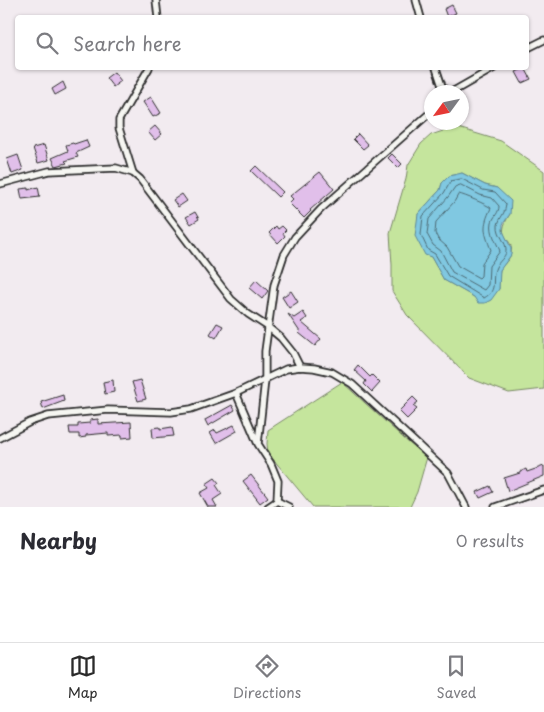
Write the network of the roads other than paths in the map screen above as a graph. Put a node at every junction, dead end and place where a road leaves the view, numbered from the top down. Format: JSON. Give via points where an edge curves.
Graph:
{"nodes":[{"id":1,"x":156,"y":0,"type":"edge"},
{"id":2,"x":416,"y":0,"type":"edge"},
{"id":3,"x":158,"y":15,"type":"edge"},
{"id":4,"x":420,"y":15,"type":"edge"},
{"id":5,"x":544,"y":40,"type":"edge"},
{"id":6,"x":529,"y":48,"type":"edge"},
{"id":7,"x":149,"y":70,"type":"edge"},
{"id":8,"x":437,"y":70,"type":"edge"},
{"id":9,"x":490,"y":70,"type":"edge"},
{"id":10,"x":442,"y":85,"type":"edge"},
{"id":11,"x":464,"y":85,"type":"edge"},
{"id":12,"x":424,"y":119,"type":"edge"},
{"id":13,"x":133,"y":173,"type":"junction"},
{"id":14,"x":0,"y":184,"type":"edge"},
{"id":15,"x":268,"y":327,"type":"junction"},
{"id":16,"x":300,"y":366,"type":"junction"},
{"id":17,"x":265,"y":380,"type":"junction"},
{"id":18,"x":236,"y":393,"type":"junction"},
{"id":19,"x":0,"y":438,"type":"edge"},
{"id":20,"x":258,"y":444,"type":"junction"},
{"id":21,"x":544,"y":490,"type":"edge"},
{"id":22,"x":277,"y":501,"type":"junction"},
{"id":23,"x":268,"y":507,"type":"edge"},
{"id":24,"x":289,"y":507,"type":"edge"},
{"id":25,"x":466,"y":507,"type":"edge"},
{"id":26,"x":495,"y":507,"type":"edge"}],
"edges":[{"from":1,"to":3,"type":"street"},
{"from":2,"to":4,"type":"street"},
{"from":5,"to":6,"type":"street"},
{"from":7,"to":13,"type":"street","via":[[119,120]]},
{"from":8,"to":10,"type":"street"},
{"from":9,"to":11,"type":"street"},
{"from":12,"to":15,"type":"street","via":[[295,237],[284,255],[274,285]]},
{"from":13,"to":14,"type":"street","via":[[116,168],[49,171]]},
{"from":13,"to":15,"type":"street","via":[[231,299]]},
{"from":15,"to":16,"type":"street","via":[[281,338]]},
{"from":15,"to":17,"type":"street"},
{"from":16,"to":17,"type":"street"},
{"from":16,"to":25,"type":"street","via":[[332,372],[352,384],[448,473]]},
{"from":17,"to":18,"type":"street"},
{"from":17,"to":20,"type":"street"},
{"from":18,"to":19,"type":"street","via":[[191,409],[171,412],[108,410],[48,416]]},
{"from":18,"to":20,"type":"street"},
{"from":20,"to":22,"type":"street","via":[[278,481]]},
{"from":21,"to":26,"type":"street"},
{"from":22,"to":23,"type":"street"},
{"from":22,"to":24,"type":"street"}]}
